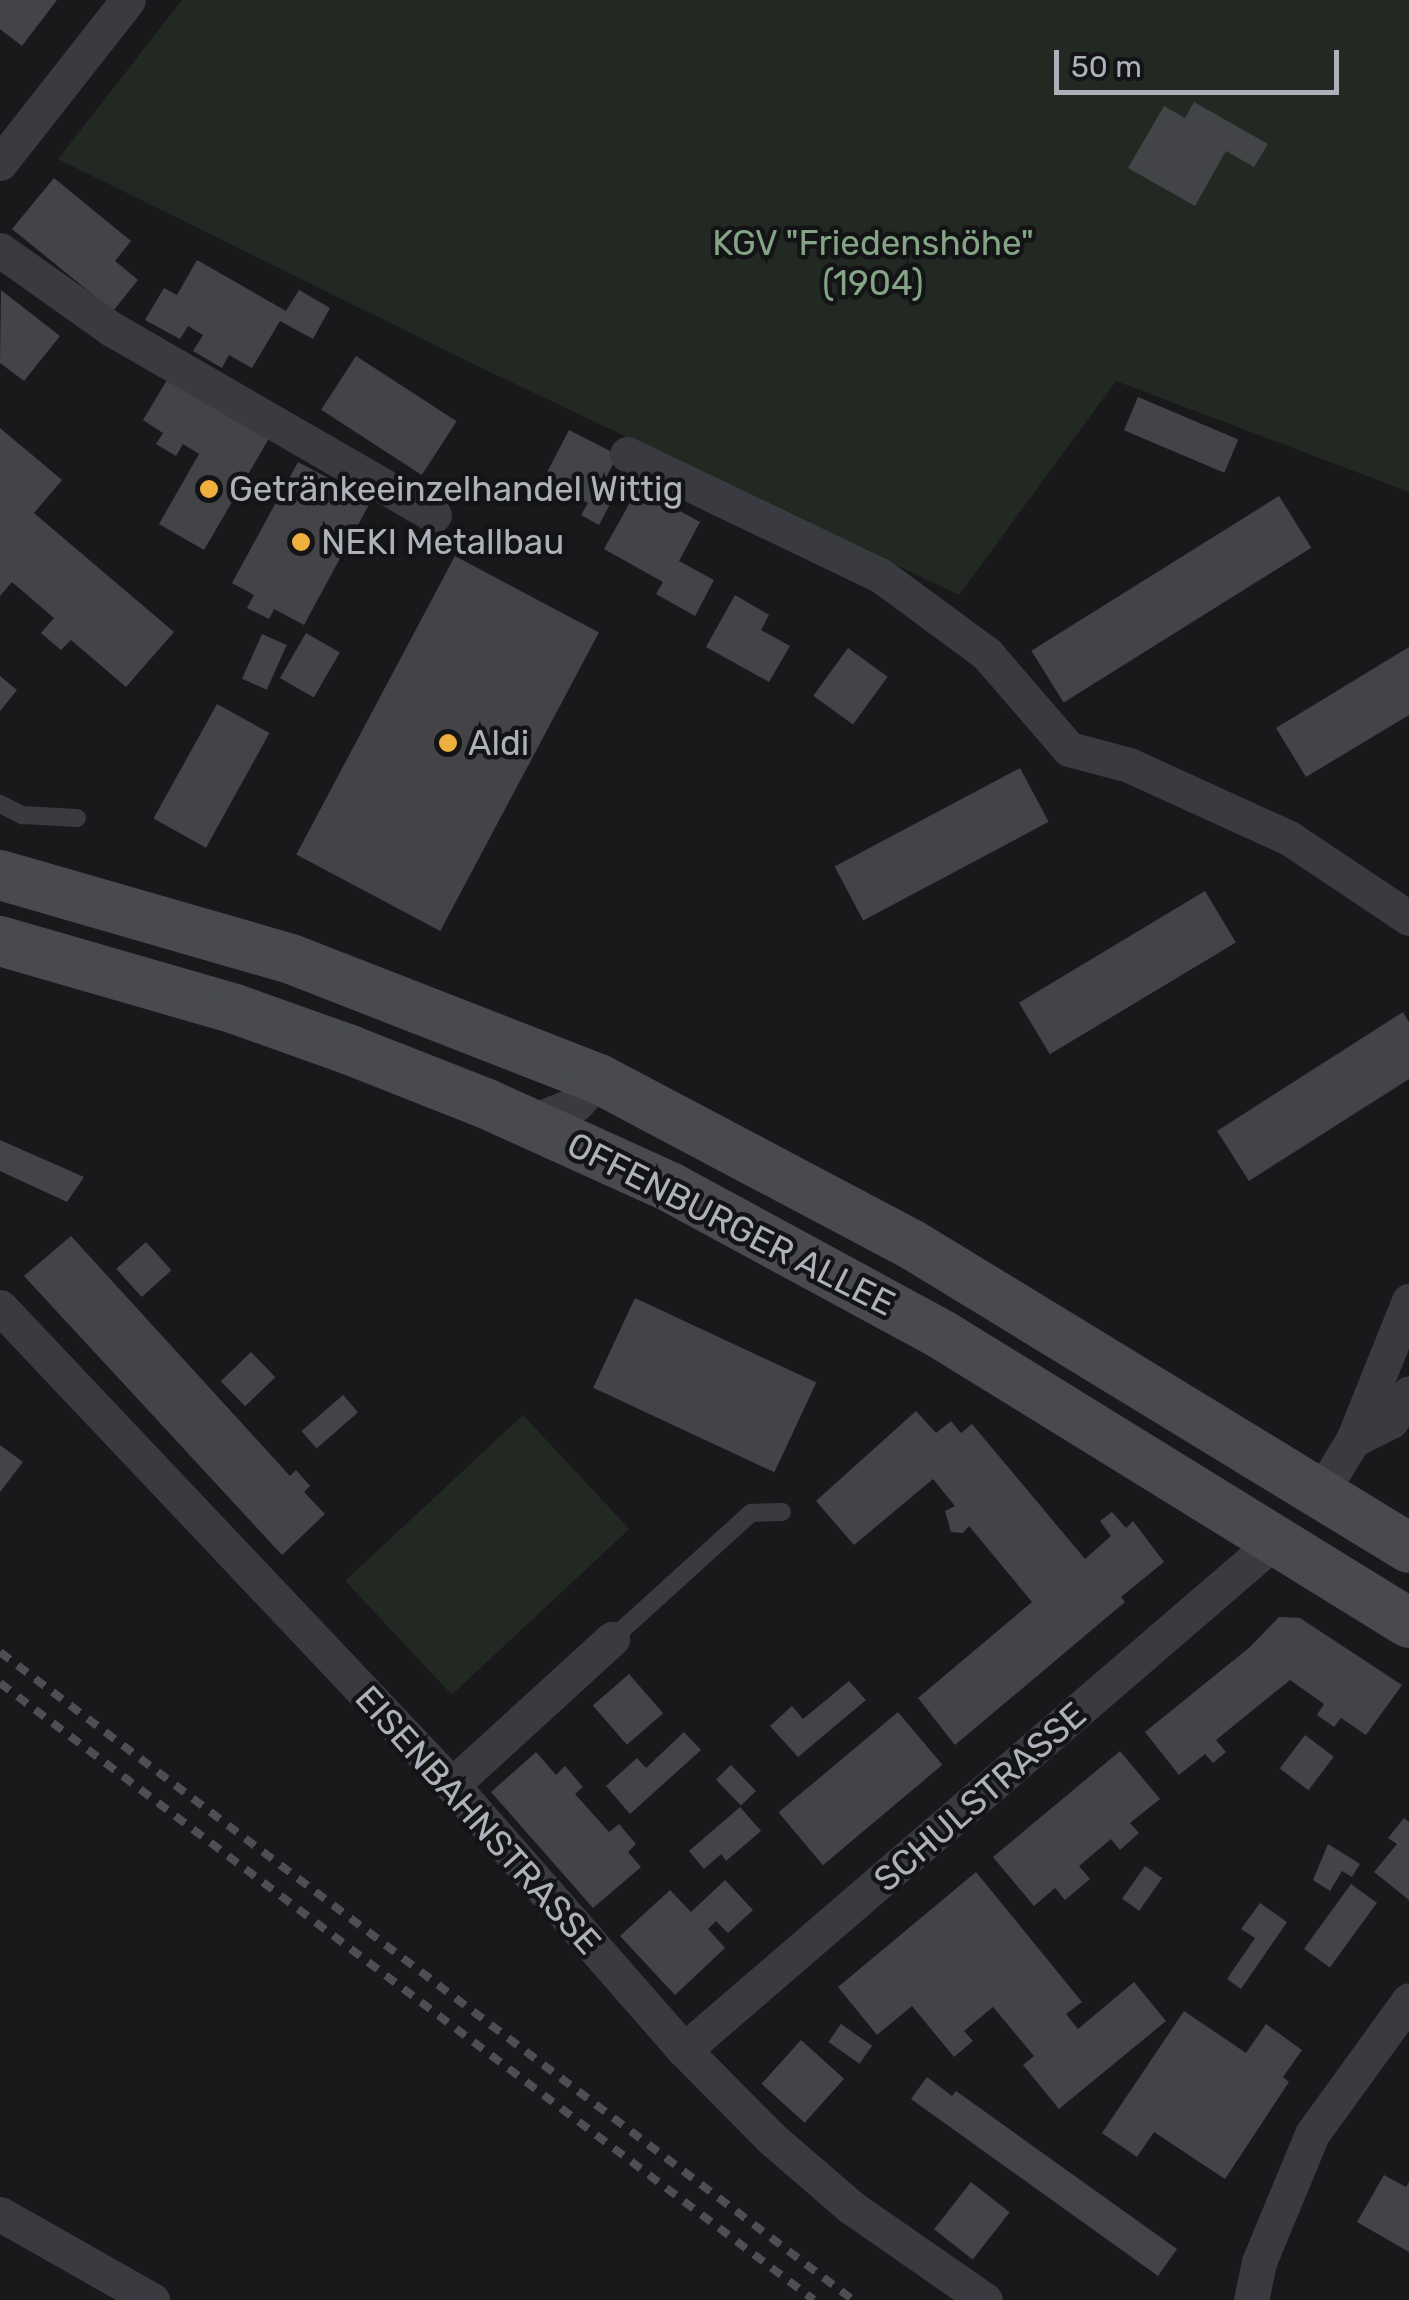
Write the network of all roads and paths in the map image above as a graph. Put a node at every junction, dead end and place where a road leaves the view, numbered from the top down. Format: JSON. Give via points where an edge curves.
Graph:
{"nodes":[{"id":1,"x":128,"y":0,"type":"edge"},
{"id":2,"x":0,"y":163,"type":"edge"},
{"id":3,"x":0,"y":250,"type":"edge"},
{"id":4,"x":627,"y":454,"type":"dead end"},
{"id":5,"x":434,"y":515,"type":"dead end"},
{"id":6,"x":0,"y":804,"type":"edge"},
{"id":7,"x":77,"y":818,"type":"dead end"},
{"id":8,"x":0,"y":875,"type":"edge"},
{"id":9,"x":1409,"y":918,"type":"edge"},
{"id":10,"x":0,"y":941,"type":"edge"},
{"id":11,"x":599,"y":1079,"type":"junction"},
{"id":12,"x":530,"y":1122,"type":"junction"},
{"id":13,"x":1409,"y":1301,"type":"edge"},
{"id":14,"x":0,"y":1307,"type":"edge"},
{"id":15,"x":1409,"y":1393,"type":"edge"},
{"id":16,"x":1354,"y":1440,"type":"junction"},
{"id":17,"x":1320,"y":1494,"type":"junction"},
{"id":18,"x":782,"y":1512,"type":"dead end"},
{"id":19,"x":1275,"y":1541,"type":"junction"},
{"id":20,"x":1409,"y":1548,"type":"edge"},
{"id":21,"x":1409,"y":1622,"type":"edge"},
{"id":22,"x":612,"y":1639,"type":"joint"},
{"id":23,"x":452,"y":1785,"type":"junction"},
{"id":24,"x":1409,"y":2000,"type":"edge"},
{"id":25,"x":684,"y":2050,"type":"junction"},
{"id":26,"x":0,"y":2214,"type":"edge"},
{"id":27,"x":152,"y":2300,"type":"edge"},
{"id":28,"x":985,"y":2300,"type":"edge"},
{"id":29,"x":1250,"y":2300,"type":"edge"}],
"edges":[{"from":1,"to":2,"type":"street"},
{"from":3,"to":5,"type":"street","via":[[110,328]]},
{"from":4,"to":9,"type":"street","via":[[880,574],[986,654],[1070,749],[1129,765],[1289,838]]},
{"from":6,"to":7,"type":"lane","via":[[22,815]]},
{"from":8,"to":11,"type":"street","name":"OFFENBURGER ALLEE","via":[[291,959]]},
{"from":10,"to":12,"type":"street","name":"OFFENBURGER ALLEE","via":[[235,1009]]},
{"from":11,"to":12,"type":"street","via":[[576,1104]]},
{"from":11,"to":17,"type":"street","name":"OFFENBURGER ALLEE","via":[[911,1244]]},
{"from":12,"to":19,"type":"street","name":"OFFENBURGER ALLEE","via":[[670,1187],[910,1316]]},
{"from":13,"to":16,"type":"street"},
{"from":14,"to":23,"type":"street","name":"EISENBAHNSTRASSE"},
{"from":15,"to":16,"type":"street","via":[[1391,1421]]},
{"from":16,"to":17,"type":"street"},
{"from":17,"to":20,"type":"street","name":"OFFENBURGER ALLEE"},
{"from":18,"to":22,"type":"lane","via":[[750,1513]]},
{"from":19,"to":21,"type":"street","name":"OFFENBURGER ALLEE"},
{"from":19,"to":25,"type":"street","name":"SCHULSTRASSE"},
{"from":22,"to":23,"type":"street"},
{"from":23,"to":25,"type":"street","name":"EISENBAHNSTRASSE"},
{"from":24,"to":29,"type":"street","via":[[1312,2134]]},
{"from":25,"to":28,"type":"street","name":"EISENBAHNSTRASSE","via":[[851,2207]]},
{"from":26,"to":27,"type":"street"}]}
